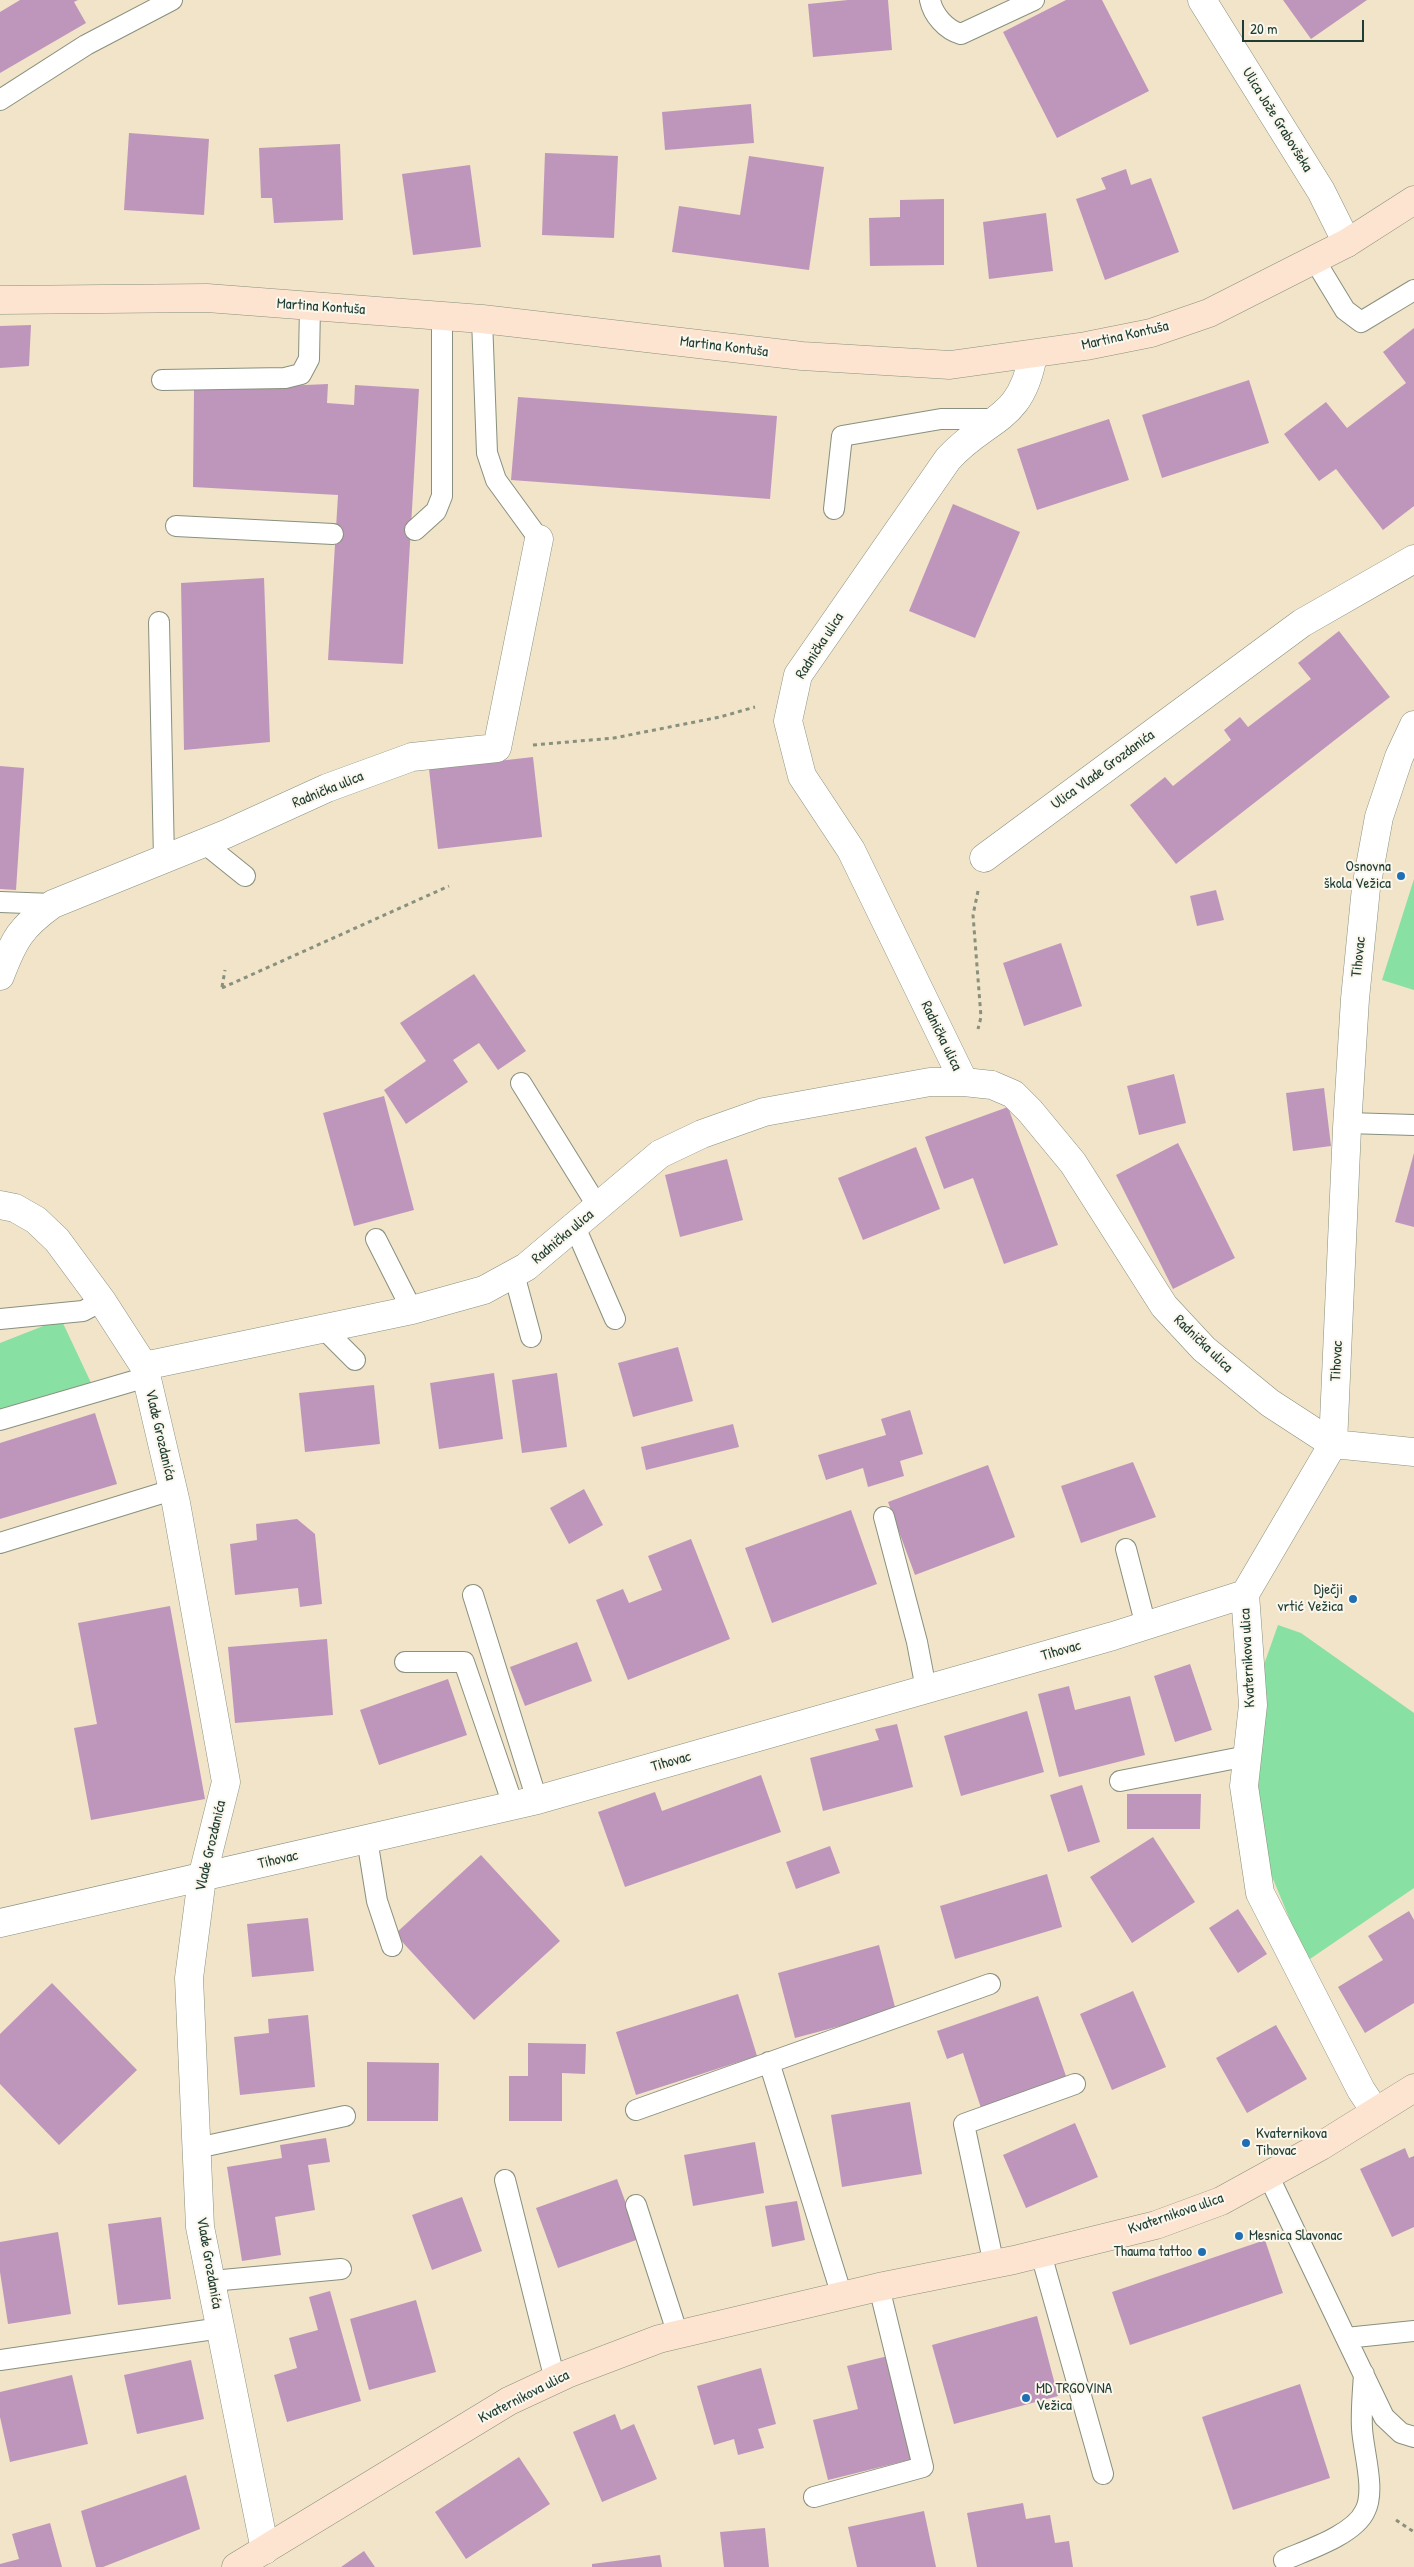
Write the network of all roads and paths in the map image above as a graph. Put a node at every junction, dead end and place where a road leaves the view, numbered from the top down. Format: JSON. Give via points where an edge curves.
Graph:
{"nodes":[{"id":1,"x":172,"y":0,"type":"edge"},
{"id":2,"x":930,"y":0,"type":"edge"},
{"id":3,"x":1034,"y":0,"type":"edge"},
{"id":4,"x":1202,"y":0,"type":"edge"},
{"id":5,"x":0,"y":100,"type":"edge"},
{"id":6,"x":1414,"y":200,"type":"edge"},
{"id":7,"x":1347,"y":243,"type":"junction"},
{"id":8,"x":1314,"y":259,"type":"junction"},
{"id":9,"x":1414,"y":290,"type":"edge"},
{"id":10,"x":0,"y":300,"type":"edge"},
{"id":11,"x":310,"y":306,"type":"junction"},
{"id":12,"x":442,"y":316,"type":"junction"},
{"id":13,"x":482,"y":319,"type":"junction"},
{"id":14,"x":1032,"y":355,"type":"junction"},
{"id":15,"x":162,"y":380,"type":"dead end"},
{"id":16,"x":998,"y":419,"type":"junction"},
{"id":17,"x":834,"y":509,"type":"dead end"},
{"id":18,"x":176,"y":526,"type":"dead end"},
{"id":19,"x":415,"y":530,"type":"dead end"},
{"id":20,"x":333,"y":534,"type":"dead end"},
{"id":21,"x":539,"y":539,"type":"joint"},
{"id":22,"x":1414,"y":559,"type":"edge"},
{"id":23,"x":159,"y":622,"type":"dead end"},
{"id":24,"x":794,"y":696,"type":"junction"},
{"id":25,"x":1414,"y":725,"type":"edge"},
{"id":26,"x":497,"y":748,"type":"junction"},
{"id":27,"x":204,"y":843,"type":"junction"},
{"id":28,"x":984,"y":858,"type":"joint"},
{"id":29,"x":164,"y":859,"type":"junction"},
{"id":30,"x":245,"y":876,"type":"dead end"},
{"id":31,"x":449,"y":886,"type":"dead end"},
{"id":32,"x":0,"y":902,"type":"edge"},
{"id":33,"x":53,"y":904,"type":"junction"},
{"id":34,"x":225,"y":970,"type":"dead end"},
{"id":35,"x":0,"y":976,"type":"edge"},
{"id":36,"x":964,"y":1082,"type":"junction"},
{"id":37,"x":521,"y":1083,"type":"dead end"},
{"id":38,"x":1347,"y":1123,"type":"junction"},
{"id":39,"x":1414,"y":1125,"type":"edge"},
{"id":40,"x":0,"y":1205,"type":"edge"},
{"id":41,"x":598,"y":1207,"type":"junction"},
{"id":42,"x":575,"y":1227,"type":"junction"},
{"id":43,"x":376,"y":1239,"type":"dead end"},
{"id":44,"x":514,"y":1274,"type":"junction"},
{"id":45,"x":102,"y":1301,"type":"junction"},
{"id":46,"x":412,"y":1310,"type":"junction"},
{"id":47,"x":616,"y":1318,"type":"dead end"},
{"id":48,"x":0,"y":1320,"type":"edge"},
{"id":49,"x":324,"y":1329,"type":"junction"},
{"id":50,"x":531,"y":1337,"type":"dead end"},
{"id":51,"x":355,"y":1360,"type":"dead end"},
{"id":52,"x":146,"y":1371,"type":"junction"},
{"id":53,"x":0,"y":1420,"type":"edge"},
{"id":54,"x":1333,"y":1444,"type":"junction"},
{"id":55,"x":1414,"y":1452,"type":"edge"},
{"id":56,"x":174,"y":1497,"type":"junction"},
{"id":57,"x":884,"y":1517,"type":"dead end"},
{"id":58,"x":0,"y":1543,"type":"edge"},
{"id":59,"x":1126,"y":1549,"type":"dead end"},
{"id":60,"x":1244,"y":1594,"type":"junction"},
{"id":61,"x":473,"y":1595,"type":"dead end"},
{"id":62,"x":1146,"y":1626,"type":"junction"},
{"id":63,"x":405,"y":1662,"type":"dead end"},
{"id":64,"x":926,"y":1689,"type":"junction"},
{"id":65,"x":1247,"y":1756,"type":"junction"},
{"id":66,"x":1120,"y":1781,"type":"dead end"},
{"id":67,"x":525,"y":1803,"type":"junction"},
{"id":68,"x":366,"y":1839,"type":"junction"},
{"id":69,"x":202,"y":1878,"type":"junction"},
{"id":70,"x":0,"y":1923,"type":"edge"},
{"id":71,"x":392,"y":1946,"type":"dead end"},
{"id":72,"x":990,"y":1984,"type":"dead end"},
{"id":73,"x":769,"y":2062,"type":"junction"},
{"id":74,"x":1075,"y":2084,"type":"dead end"},
{"id":75,"x":1414,"y":2088,"type":"edge"},
{"id":76,"x":636,"y":2110,"type":"dead end"},
{"id":77,"x":1375,"y":2111,"type":"junction"},
{"id":78,"x":345,"y":2116,"type":"dead end"},
{"id":79,"x":197,"y":2148,"type":"junction"},
{"id":80,"x":1268,"y":2175,"type":"junction"},
{"id":81,"x":505,"y":2180,"type":"dead end"},
{"id":82,"x":636,"y":2205,"type":"dead end"},
{"id":83,"x":1041,"y":2254,"type":"junction"},
{"id":84,"x":994,"y":2264,"type":"junction"},
{"id":85,"x":341,"y":2269,"type":"dead end"},
{"id":86,"x":212,"y":2281,"type":"junction"},
{"id":87,"x":879,"y":2288,"type":"junction"},
{"id":88,"x":842,"y":2296,"type":"junction"},
{"id":89,"x":220,"y":2328,"type":"junction"},
{"id":90,"x":1414,"y":2331,"type":"edge"},
{"id":91,"x":678,"y":2335,"type":"junction"},
{"id":92,"x":1346,"y":2338,"type":"junction"},
{"id":93,"x":0,"y":2360,"type":"edge"},
{"id":94,"x":1364,"y":2374,"type":"junction"},
{"id":95,"x":555,"y":2380,"type":"junction"},
{"id":96,"x":1414,"y":2437,"type":"edge"},
{"id":97,"x":1104,"y":2474,"type":"dead end"},
{"id":98,"x":814,"y":2497,"type":"dead end"},
{"id":99,"x":265,"y":2550,"type":"junction"},
{"id":100,"x":1284,"y":2560,"type":"dead end"},
{"id":101,"x":236,"y":2567,"type":"edge"}],
"edges":[{"from":1,"to":5,"type":"lane","via":[[86,45]]},
{"from":2,"to":3,"type":"lane","via":[[942,23],[961,34]]},
{"from":4,"to":7,"type":"street","name":"Ulica Jože Grabovšeka","via":[[1321,192]]},
{"from":6,"to":7,"type":"street","name":"Martina Kontuša"},
{"from":7,"to":8,"type":"street","name":"Martina Kontuša"},
{"from":8,"to":9,"type":"lane","via":[[1345,310],[1361,322]]},
{"from":8,"to":14,"type":"street","name":"Martina Kontuša","via":[[1201,316],[1151,333]]},
{"from":10,"to":11,"type":"street","name":"Martina Kontuša","via":[[207,298]]},
{"from":11,"to":12,"type":"street","name":"Martina Kontuša"},
{"from":11,"to":15,"type":"lane","via":[[309,359],[301,374],[285,378]]},
{"from":12,"to":13,"type":"street","name":"Martina Kontuša"},
{"from":12,"to":19,"type":"lane","via":[[442,496],[436,511]]},
{"from":13,"to":14,"type":"street","name":"Martina Kontuša","via":[[802,356],[950,365]]},
{"from":13,"to":21,"type":"lane","via":[[487,453],[496,480]]},
{"from":14,"to":16,"type":"street","name":"Radnička ulica","via":[[1022,392],[1013,407]]},
{"from":16,"to":17,"type":"lane","via":[[942,419],[842,436]]},
{"from":16,"to":24,"type":"street","name":"Radnička ulica","via":[[962,444],[948,459],[798,675]]},
{"from":18,"to":20,"type":"lane"},
{"from":21,"to":26,"type":"street"},
{"from":22,"to":28,"type":"street","name":"Ulica Vlade Grozdanića","via":[[1302,623]]},
{"from":23,"to":29,"type":"lane"},
{"from":24,"to":26,"type":"path","via":[[720,717],[614,738]]},
{"from":24,"to":36,"type":"street","name":"Radnička ulica","via":[[788,721],[802,776],[851,850]]},
{"from":25,"to":38,"type":"street","name":"Tihovac","via":[[1399,757],[1379,816],[1366,888],[1354,999]]},
{"from":26,"to":27,"type":"street","name":"Radnička ulica","via":[[412,757],[327,788]]},
{"from":27,"to":29,"type":"street","name":"Radnička ulica"},
{"from":27,"to":30,"type":"lane"},
{"from":28,"to":36,"type":"path","via":[[973,915],[981,1017]]},
{"from":29,"to":33,"type":"street","name":"Radnička ulica"},
{"from":31,"to":34,"type":"path","via":[[222,988]]},
{"from":32,"to":33,"type":"lane"},
{"from":33,"to":35,"type":"street","name":"Radnička ulica","via":[[30,920],[12,944]]},
{"from":36,"to":41,"type":"street","name":"Radnička ulica","via":[[930,1082],[764,1112],[702,1134],[660,1154]]},
{"from":36,"to":54,"type":"street","name":"Radnička ulica","via":[[992,1085],[1013,1094],[1073,1163],[1171,1313],[1204,1350],[1270,1403]]},
{"from":37,"to":41,"type":"lane"},
{"from":38,"to":39,"type":"lane"},
{"from":38,"to":54,"type":"street","name":"Tihovac"},
{"from":40,"to":45,"type":"street","name":"Vlade Grozdanića","via":[[14,1208],[36,1220],[58,1240]]},
{"from":41,"to":42,"type":"street","name":"Radnička ulica"},
{"from":42,"to":44,"type":"street","name":"Radnička ulica","via":[[526,1268]]},
{"from":42,"to":47,"type":"lane"},
{"from":43,"to":46,"type":"lane"},
{"from":44,"to":46,"type":"street","name":"Radnička ulica","via":[[484,1290]]},
{"from":44,"to":50,"type":"lane"},
{"from":45,"to":48,"type":"lane","via":[[82,1311]]},
{"from":45,"to":52,"type":"street","name":"Vlade Grozdanića"},
{"from":46,"to":49,"type":"street","name":"Radnička ulica"},
{"from":49,"to":51,"type":"lane"},
{"from":49,"to":52,"type":"street","name":"Radnička ulica"},
{"from":52,"to":53,"type":"lane"},
{"from":52,"to":56,"type":"street","name":"Vlade Grozdanića"},
{"from":54,"to":55,"type":"street","name":"Radnička ulica"},
{"from":54,"to":60,"type":"street","name":"Tihovac"},
{"from":56,"to":58,"type":"lane"},
{"from":56,"to":69,"type":"street","name":"Vlade Grozdanića","via":[[226,1782]]},
{"from":57,"to":64,"type":"lane"},
{"from":59,"to":62,"type":"lane"},
{"from":60,"to":62,"type":"street","name":"Tihovac"},
{"from":60,"to":65,"type":"street","name":"Kvaternikova ulica","via":[[1253,1705]]},
{"from":61,"to":67,"type":"lane"},
{"from":62,"to":64,"type":"street","name":"Tihovac"},
{"from":63,"to":67,"type":"lane","via":[[464,1662]]},
{"from":64,"to":67,"type":"street","name":"Tihovac"},
{"from":65,"to":66,"type":"lane"},
{"from":65,"to":77,"type":"street","name":"Kvaternikova ulica","via":[[1244,1786],[1260,1893],[1361,2090]]},
{"from":67,"to":68,"type":"street","name":"Tihovac"},
{"from":68,"to":69,"type":"street","name":"Tihovac"},
{"from":68,"to":71,"type":"lane","via":[[377,1902]]},
{"from":69,"to":70,"type":"street","name":"Tihovac"},
{"from":69,"to":79,"type":"street","name":"Vlade Grozdanića","via":[[189,1978]]},
{"from":72,"to":73,"type":"lane"},
{"from":73,"to":76,"type":"lane"},
{"from":73,"to":88,"type":"lane"},
{"from":74,"to":84,"type":"lane","via":[[964,2124]]},
{"from":75,"to":77,"type":"street","name":"Kvaternikova ulica"},
{"from":77,"to":80,"type":"street","name":"Kvaternikova ulica"},
{"from":78,"to":79,"type":"lane"},
{"from":79,"to":86,"type":"street","name":"Vlade Grozdanića","via":[[200,2227]]},
{"from":80,"to":83,"type":"street","name":"Kvaternikova ulica","via":[[1221,2201],[1156,2225]]},
{"from":80,"to":92,"type":"lane"},
{"from":81,"to":95,"type":"lane"},
{"from":82,"to":91,"type":"lane"},
{"from":83,"to":84,"type":"street","name":"Kvaternikova ulica"},
{"from":83,"to":97,"type":"lane"},
{"from":84,"to":87,"type":"street","name":"Kvaternikova ulica"},
{"from":85,"to":86,"type":"lane"},
{"from":86,"to":89,"type":"street","name":"Vlade Grozdanića"},
{"from":87,"to":88,"type":"street","name":"Kvaternikova ulica"},
{"from":87,"to":98,"type":"lane","via":[[923,2467]]},
{"from":88,"to":91,"type":"street","name":"Kvaternikova ulica"},
{"from":89,"to":93,"type":"lane"},
{"from":89,"to":99,"type":"street","name":"Vlade Grozdanića"},
{"from":90,"to":92,"type":"lane"},
{"from":91,"to":95,"type":"street","name":"Kvaternikova ulica","via":[[659,2339]]},
{"from":92,"to":94,"type":"lane"},
{"from":94,"to":96,"type":"lane","via":[[1384,2418],[1402,2433]]},
{"from":94,"to":100,"type":"lane","via":[[1361,2427],[1369,2488],[1365,2512],[1354,2525],[1327,2542]]},
{"from":95,"to":99,"type":"street","name":"Kvaternikova ulica","via":[[510,2401]]},
{"from":99,"to":101,"type":"street","name":"Kvaternikova ulica"}]}
